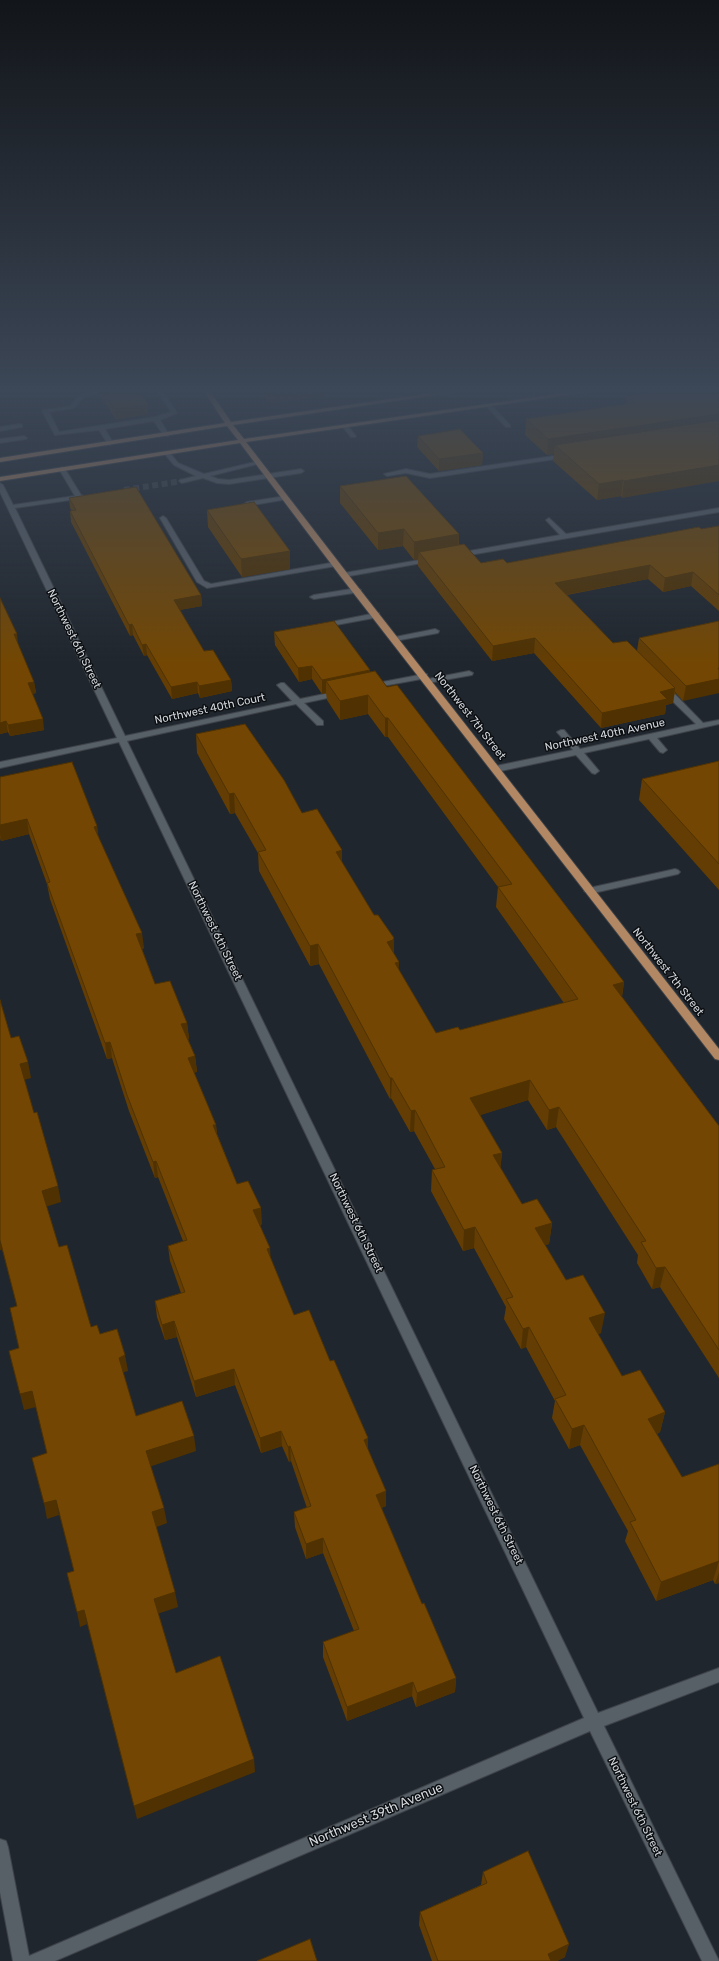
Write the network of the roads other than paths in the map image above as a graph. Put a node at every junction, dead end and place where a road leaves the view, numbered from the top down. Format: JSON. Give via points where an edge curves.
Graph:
{"nodes":[{"id":1,"x":68,"y":480,"type":"edge"},
{"id":2,"x":188,"y":480,"type":"edge"},
{"id":3,"x":213,"y":480,"type":"edge"},
{"id":4,"x":246,"y":480,"type":"edge"},
{"id":5,"x":272,"y":480,"type":"edge"},
{"id":6,"x":182,"y":481,"type":"tunnel mouth"},
{"id":7,"x":0,"y":485,"type":"edge"},
{"id":8,"x":93,"y":496,"type":"edge"},
{"id":9,"x":79,"y":498,"type":"junction"},
{"id":10,"x":286,"y":498,"type":"junction"},
{"id":11,"x":247,"y":504,"type":"edge"},
{"id":12,"x":11,"y":507,"type":"junction"},
{"id":13,"x":719,"y":510,"type":"edge"},
{"id":14,"x":163,"y":518,"type":"dead end"},
{"id":15,"x":549,"y":520,"type":"dead end"},
{"id":16,"x":564,"y":536,"type":"junction"},
{"id":17,"x":446,"y":557,"type":"edge"},
{"id":18,"x":439,"y":558,"type":"edge"},
{"id":19,"x":336,"y":564,"type":"junction"},
{"id":20,"x":344,"y":575,"type":"junction"},
{"id":21,"x":357,"y":590,"type":"junction"},
{"id":22,"x":314,"y":597,"type":"dead end"},
{"id":23,"x":376,"y":615,"type":"junction"},
{"id":24,"x":336,"y":623,"type":"edge"},
{"id":25,"x":435,"y":631,"type":"dead end"},
{"id":26,"x":395,"y":638,"type":"junction"},
{"id":27,"x":469,"y":673,"type":"dead end"},
{"id":28,"x":426,"y":678,"type":"junction"},
{"id":29,"x":660,"y":683,"type":"edge"},
{"id":30,"x":281,"y":685,"type":"dead end"},
{"id":31,"x":365,"y":688,"type":"edge"},
{"id":32,"x":350,"y":691,"type":"edge"},
{"id":33,"x":297,"y":702,"type":"junction"},
{"id":34,"x":719,"y":722,"type":"edge"},
{"id":35,"x":320,"y":723,"type":"dead end"},
{"id":36,"x":702,"y":726,"type":"junction"},
{"id":37,"x":561,"y":732,"type":"dead end"},
{"id":38,"x":651,"y":736,"type":"junction"},
{"id":39,"x":122,"y":739,"type":"junction"},
{"id":40,"x":663,"y":750,"type":"dead end"},
{"id":41,"x":578,"y":752,"type":"junction"},
{"id":42,"x":0,"y":765,"type":"edge"},
{"id":43,"x":496,"y":769,"type":"junction"},
{"id":44,"x":595,"y":771,"type":"dead end"},
{"id":45,"x":675,"y":872,"type":"dead end"},
{"id":46,"x":589,"y":891,"type":"junction"},
{"id":47,"x":719,"y":1056,"type":"edge"},
{"id":48,"x":719,"y":1675,"type":"edge"},
{"id":49,"x":594,"y":1722,"type":"junction"},
{"id":50,"x":0,"y":1847,"type":"edge"},
{"id":51,"x":22,"y":1961,"type":"edge"},
{"id":52,"x":35,"y":1961,"type":"edge"},
{"id":53,"x":711,"y":1961,"type":"edge"}],
"edges":[{"from":1,"to":9,"type":"street"},
{"from":2,"to":6,"type":"street"},
{"from":3,"to":4,"type":"street","via":[[229,482]]},
{"from":5,"to":10,"type":"main road","name":"Northwest 7th Street"},
{"from":7,"to":12,"type":"street","name":"Northwest 6th Street"},
{"from":8,"to":9,"type":"street"},
{"from":9,"to":12,"type":"street"},
{"from":10,"to":11,"type":"street"},
{"from":10,"to":19,"type":"main road","name":"Northwest 7th Street"},
{"from":12,"to":39,"type":"street","name":"Northwest 6th Street"},
{"from":13,"to":16,"type":"street"},
{"from":14,"to":19,"type":"street","via":[[201,582],[210,586]]},
{"from":15,"to":16,"type":"street"},
{"from":16,"to":17,"type":"street"},
{"from":18,"to":20,"type":"street"},
{"from":19,"to":20,"type":"main road","name":"Northwest 7th Street"},
{"from":20,"to":21,"type":"main road","name":"Northwest 7th Street"},
{"from":21,"to":22,"type":"street"},
{"from":21,"to":23,"type":"main road","name":"Northwest 7th Street"},
{"from":23,"to":24,"type":"street"},
{"from":23,"to":26,"type":"main road","name":"Northwest 7th Street"},
{"from":25,"to":26,"type":"street"},
{"from":26,"to":28,"type":"main road","name":"Northwest 7th Street"},
{"from":27,"to":28,"type":"street"},
{"from":28,"to":31,"type":"street"},
{"from":28,"to":43,"type":"main road","name":"Northwest 7th Street"},
{"from":29,"to":36,"type":"street"},
{"from":30,"to":33,"type":"street"},
{"from":32,"to":33,"type":"street","name":"Northwest 40th Court"},
{"from":33,"to":35,"type":"street"},
{"from":33,"to":39,"type":"street","name":"Northwest 40th Court"},
{"from":34,"to":36,"type":"street","name":"Northwest 40th Avenue"},
{"from":36,"to":38,"type":"street","name":"Northwest 40th Avenue"},
{"from":37,"to":41,"type":"street"},
{"from":38,"to":40,"type":"street"},
{"from":38,"to":41,"type":"street","name":"Northwest 40th Avenue"},
{"from":39,"to":42,"type":"street","name":"Northwest 40th Court"},
{"from":39,"to":49,"type":"street","name":"Northwest 6th Street"},
{"from":41,"to":43,"type":"street","name":"Northwest 40th Avenue"},
{"from":41,"to":44,"type":"street"},
{"from":43,"to":46,"type":"main road","name":"Northwest 7th Street"},
{"from":45,"to":46,"type":"street"},
{"from":46,"to":47,"type":"main road","name":"Northwest 7th Street"},
{"from":48,"to":49,"type":"street","name":"Northwest 39th Avenue"},
{"from":49,"to":52,"type":"street","name":"Northwest 39th Avenue"},
{"from":49,"to":53,"type":"street","name":"Northwest 6th Street"},
{"from":50,"to":51,"type":"street"}]}
